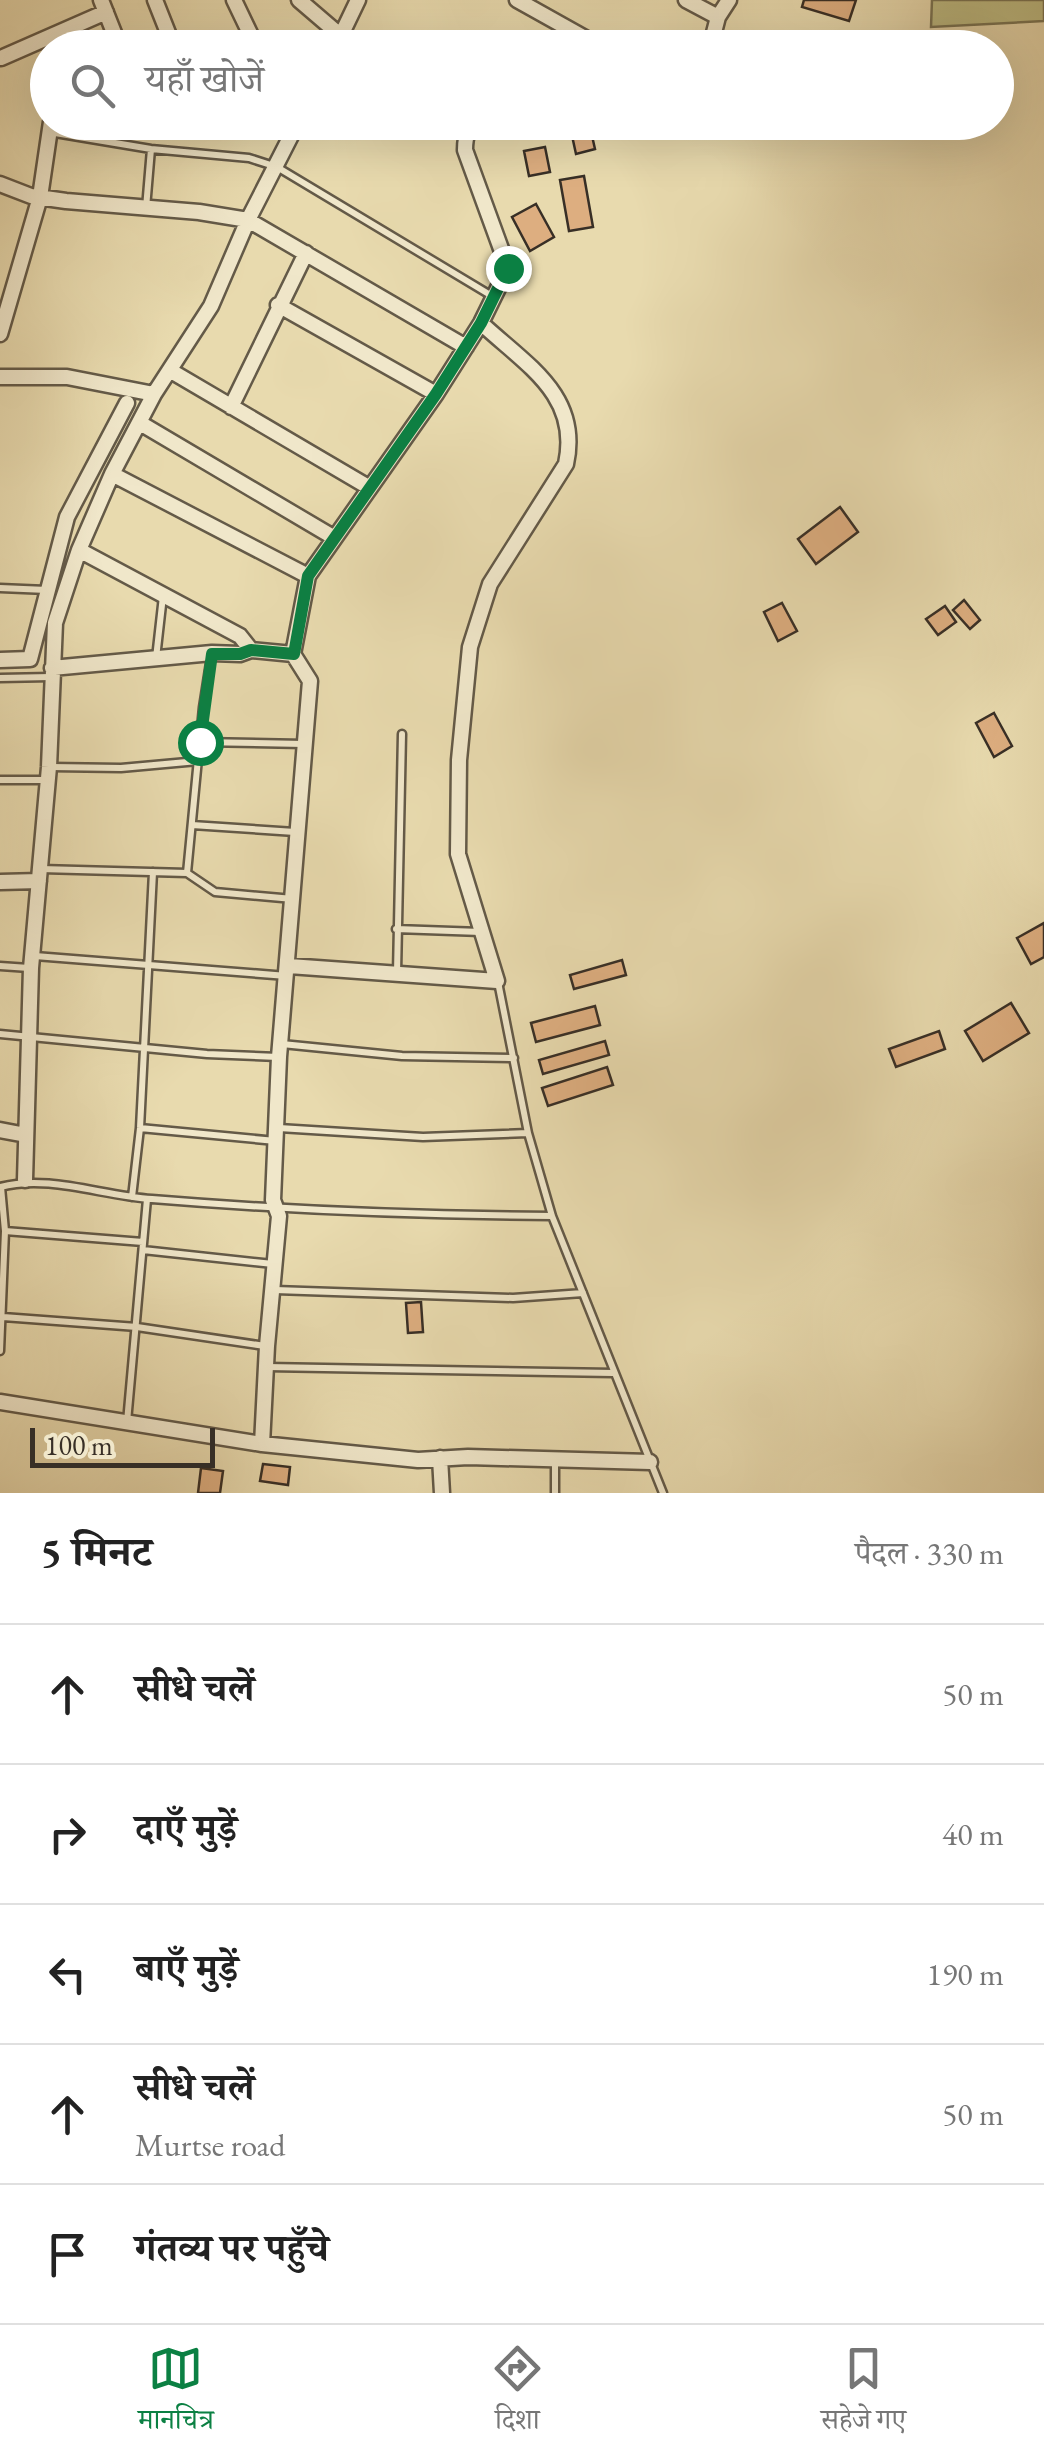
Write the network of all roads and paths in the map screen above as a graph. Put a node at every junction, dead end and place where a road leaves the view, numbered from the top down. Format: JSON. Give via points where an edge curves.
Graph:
{"nodes":[{"id":1,"x":155,"y":0,"type":"edge"},
{"id":2,"x":234,"y":0,"type":"edge"},
{"id":3,"x":298,"y":0,"type":"edge"},
{"id":4,"x":358,"y":0,"type":"edge"},
{"id":5,"x":517,"y":0,"type":"edge"},
{"id":6,"x":686,"y":0,"type":"edge"},
{"id":7,"x":729,"y":0,"type":"edge"},
{"id":8,"x":103,"y":6,"type":"edge"},
{"id":9,"x":718,"y":17,"type":"junction"},
{"id":10,"x":56,"y":30,"type":"edge"},
{"id":11,"x":113,"y":30,"type":"edge"},
{"id":12,"x":167,"y":30,"type":"edge"},
{"id":13,"x":248,"y":30,"type":"edge"},
{"id":14,"x":327,"y":30,"type":"edge"},
{"id":15,"x":344,"y":30,"type":"edge"},
{"id":16,"x":571,"y":30,"type":"edge"},
{"id":17,"x":715,"y":30,"type":"edge"},
{"id":18,"x":30,"y":43,"type":"edge"},
{"id":19,"x":1,"y":58,"type":"edge"},
{"id":20,"x":48,"y":140,"type":"edge"},
{"id":21,"x":110,"y":140,"type":"edge"},
{"id":22,"x":290,"y":140,"type":"edge"},
{"id":23,"x":465,"y":140,"type":"edge"},
{"id":24,"x":151,"y":149,"type":"junction"},
{"id":25,"x":277,"y":167,"type":"junction"},
{"id":26,"x":0,"y":184,"type":"edge"},
{"id":27,"x":40,"y":197,"type":"junction"},
{"id":28,"x":146,"y":208,"type":"junction"},
{"id":29,"x":248,"y":220,"type":"junction"},
{"id":30,"x":306,"y":253,"type":"junction"},
{"id":31,"x":494,"y":297,"type":"junction"},
{"id":32,"x":278,"y":306,"type":"junction"},
{"id":33,"x":481,"y":323,"type":"junction"},
{"id":34,"x":0,"y":334,"type":"edge"},
{"id":35,"x":466,"y":347,"type":"junction"},
{"id":36,"x":171,"y":371,"type":"junction"},
{"id":37,"x":0,"y":377,"type":"edge"},
{"id":38,"x":154,"y":394,"type":"junction"},
{"id":39,"x":436,"y":394,"type":"junction"},
{"id":40,"x":127,"y":403,"type":"dead end"},
{"id":41,"x":231,"y":407,"type":"junction"},
{"id":42,"x":140,"y":422,"type":"junction"},
{"id":43,"x":112,"y":474,"type":"junction"},
{"id":44,"x":370,"y":488,"type":"junction"},
{"id":45,"x":333,"y":537,"type":"junction"},
{"id":46,"x":79,"y":550,"type":"junction"},
{"id":47,"x":308,"y":576,"type":"junction"},
{"id":48,"x":0,"y":588,"type":"edge"},
{"id":49,"x":48,"y":590,"type":"junction"},
{"id":50,"x":163,"y":594,"type":"junction"},
{"id":51,"x":251,"y":650,"type":"junction"},
{"id":52,"x":212,"y":654,"type":"junction"},
{"id":53,"x":294,"y":654,"type":"junction"},
{"id":54,"x":156,"y":659,"type":"junction"},
{"id":55,"x":0,"y":660,"type":"edge"},
{"id":56,"x":52,"y":673,"type":"junction"},
{"id":57,"x":0,"y":678,"type":"edge"},
{"id":58,"x":402,"y":734,"type":"dead end"},
{"id":59,"x":200,"y":742,"type":"junction"},
{"id":60,"x":307,"y":744,"type":"junction"},
{"id":61,"x":198,"y":761,"type":"junction"},
{"id":62,"x":49,"y":774,"type":"junction"},
{"id":63,"x":0,"y":780,"type":"edge"},
{"id":64,"x":192,"y":825,"type":"junction"},
{"id":65,"x":300,"y":833,"type":"junction"},
{"id":66,"x":152,"y":872,"type":"junction"},
{"id":67,"x":186,"y":873,"type":"junction"},
{"id":68,"x":39,"y":875,"type":"junction"},
{"id":69,"x":0,"y":882,"type":"edge"},
{"id":70,"x":294,"y":899,"type":"junction"},
{"id":71,"x":396,"y":929,"type":"junction"},
{"id":72,"x":483,"y":932,"type":"junction"},
{"id":73,"x":31,"y":962,"type":"junction"},
{"id":74,"x":150,"y":965,"type":"junction"},
{"id":75,"x":0,"y":966,"type":"edge"},
{"id":76,"x":289,"y":971,"type":"junction"},
{"id":77,"x":396,"y":974,"type":"junction"},
{"id":78,"x":497,"y":981,"type":"junction"},
{"id":79,"x":0,"y":1034,"type":"edge"},
{"id":80,"x":28,"y":1038,"type":"junction"},
{"id":81,"x":143,"y":1046,"type":"junction"},
{"id":82,"x":280,"y":1050,"type":"junction"},
{"id":83,"x":514,"y":1058,"type":"junction"},
{"id":84,"x":140,"y":1128,"type":"junction"},
{"id":85,"x":0,"y":1130,"type":"edge"},
{"id":86,"x":528,"y":1133,"type":"junction"},
{"id":87,"x":278,"y":1134,"type":"junction"},
{"id":88,"x":26,"y":1135,"type":"junction"},
{"id":89,"x":25,"y":1180,"type":"junction"},
{"id":90,"x":0,"y":1187,"type":"edge"},
{"id":91,"x":132,"y":1197,"type":"junction"},
{"id":92,"x":147,"y":1199,"type":"junction"},
{"id":93,"x":276,"y":1207,"type":"junction"},
{"id":94,"x":552,"y":1216,"type":"junction"},
{"id":95,"x":5,"y":1231,"type":"junction"},
{"id":96,"x":144,"y":1246,"type":"junction"},
{"id":97,"x":1,"y":1260,"type":"edge"},
{"id":98,"x":274,"y":1264,"type":"junction"},
{"id":99,"x":272,"y":1290,"type":"junction"},
{"id":100,"x":583,"y":1294,"type":"junction"},
{"id":101,"x":1,"y":1323,"type":"edge"},
{"id":102,"x":137,"y":1327,"type":"junction"},
{"id":103,"x":267,"y":1346,"type":"junction"},
{"id":104,"x":0,"y":1351,"type":"edge"},
{"id":105,"x":266,"y":1367,"type":"junction"},
{"id":106,"x":613,"y":1373,"type":"junction"},
{"id":107,"x":0,"y":1402,"type":"edge"},
{"id":108,"x":127,"y":1422,"type":"junction"},
{"id":109,"x":262,"y":1444,"type":"junction"},
{"id":110,"x":440,"y":1458,"type":"junction"},
{"id":111,"x":554,"y":1460,"type":"junction"},
{"id":112,"x":650,"y":1462,"type":"junction"},
{"id":113,"x":442,"y":1493,"type":"edge"},
{"id":114,"x":555,"y":1493,"type":"edge"},
{"id":115,"x":663,"y":1493,"type":"edge"}],
"edges":[{"from":1,"to":12,"type":"street"},
{"from":2,"to":13,"type":"street"},
{"from":3,"to":14,"type":"street"},
{"from":4,"to":15,"type":"street"},
{"from":5,"to":16,"type":"street"},
{"from":6,"to":9,"type":"street"},
{"from":7,"to":9,"type":"street"},
{"from":8,"to":10,"type":"street"},
{"from":8,"to":11,"type":"street"},
{"from":9,"to":17,"type":"street"},
{"from":18,"to":19,"type":"street"},
{"from":20,"to":27,"type":"street"},
{"from":21,"to":24,"type":"lane"},
{"from":22,"to":25,"type":"street"},
{"from":23,"to":31,"type":"street","via":[[508,268]]},
{"from":24,"to":25,"type":"lane"},
{"from":24,"to":28,"type":"lane"},
{"from":25,"to":29,"type":"street"},
{"from":25,"to":31,"type":"lane"},
{"from":26,"to":27,"type":"street"},
{"from":27,"to":28,"type":"street"},
{"from":27,"to":34,"type":"street"},
{"from":28,"to":29,"type":"street"},
{"from":29,"to":30,"type":"street"},
{"from":29,"to":36,"type":"street","via":[[211,306]]},
{"from":30,"to":32,"type":"street"},
{"from":30,"to":35,"type":"street"},
{"from":31,"to":33,"type":"street"},
{"from":32,"to":39,"type":"street"},
{"from":32,"to":41,"type":"street"},
{"from":33,"to":35,"type":"street"},
{"from":33,"to":72,"type":"street","via":[[557,394],[571,441],[566,464],[490,584],[470,647],[458,854]]},
{"from":35,"to":39,"type":"street"},
{"from":36,"to":38,"type":"street"},
{"from":36,"to":41,"type":"street"},
{"from":37,"to":38,"type":"street","via":[[67,377]]},
{"from":38,"to":42,"type":"street"},
{"from":39,"to":44,"type":"street"},
{"from":40,"to":49,"type":"street","via":[[68,518]]},
{"from":41,"to":44,"type":"street"},
{"from":42,"to":43,"type":"street"},
{"from":42,"to":45,"type":"street"},
{"from":43,"to":46,"type":"street"},
{"from":43,"to":47,"type":"street"},
{"from":44,"to":45,"type":"street"},
{"from":45,"to":47,"type":"street"},
{"from":46,"to":50,"type":"street"},
{"from":46,"to":56,"type":"street","via":[[56,623]]},
{"from":47,"to":53,"type":"street"},
{"from":48,"to":49,"type":"lane"},
{"from":49,"to":55,"type":"street","via":[[30,659]]},
{"from":50,"to":51,"type":"street","via":[[240,636]]},
{"from":50,"to":54,"type":"lane"},
{"from":51,"to":52,"type":"street"},
{"from":51,"to":53,"type":"street"},
{"from":52,"to":54,"type":"street"},
{"from":52,"to":59,"type":"lane"},
{"from":53,"to":60,"type":"street","via":[[310,681]]},
{"from":54,"to":56,"type":"street"},
{"from":56,"to":57,"type":"lane"},
{"from":56,"to":62,"type":"street"},
{"from":58,"to":71,"type":"lane"},
{"from":59,"to":60,"type":"lane"},
{"from":59,"to":61,"type":"lane"},
{"from":60,"to":65,"type":"street"},
{"from":61,"to":62,"type":"lane"},
{"from":61,"to":64,"type":"lane"},
{"from":62,"to":63,"type":"lane"},
{"from":62,"to":68,"type":"street"},
{"from":64,"to":65,"type":"lane"},
{"from":64,"to":67,"type":"lane"},
{"from":65,"to":70,"type":"street"},
{"from":66,"to":67,"type":"lane"},
{"from":66,"to":68,"type":"lane"},
{"from":66,"to":74,"type":"lane"},
{"from":67,"to":70,"type":"lane","via":[[215,892]]},
{"from":68,"to":69,"type":"street"},
{"from":68,"to":73,"type":"street"},
{"from":70,"to":76,"type":"street"},
{"from":71,"to":72,"type":"lane"},
{"from":71,"to":77,"type":"lane"},
{"from":72,"to":78,"type":"street"},
{"from":73,"to":74,"type":"lane"},
{"from":73,"to":75,"type":"lane"},
{"from":73,"to":80,"type":"street"},
{"from":74,"to":76,"type":"lane"},
{"from":74,"to":81,"type":"lane"},
{"from":76,"to":77,"type":"street"},
{"from":76,"to":82,"type":"street"},
{"from":77,"to":78,"type":"street"},
{"from":78,"to":83,"type":"lane"},
{"from":79,"to":80,"type":"lane"},
{"from":80,"to":81,"type":"lane"},
{"from":80,"to":88,"type":"street"},
{"from":81,"to":82,"type":"lane"},
{"from":81,"to":84,"type":"lane"},
{"from":82,"to":83,"type":"lane"},
{"from":82,"to":87,"type":"street"},
{"from":83,"to":86,"type":"lane"},
{"from":84,"to":87,"type":"lane"},
{"from":84,"to":91,"type":"lane"},
{"from":85,"to":88,"type":"street"},
{"from":86,"to":87,"type":"lane"},
{"from":86,"to":94,"type":"lane"},
{"from":87,"to":93,"type":"street"},
{"from":88,"to":89,"type":"street"},
{"from":89,"to":90,"type":"lane"},
{"from":89,"to":91,"type":"lane"},
{"from":90,"to":95,"type":"lane"},
{"from":91,"to":92,"type":"lane"},
{"from":92,"to":93,"type":"lane"},
{"from":92,"to":96,"type":"lane"},
{"from":93,"to":94,"type":"lane"},
{"from":93,"to":98,"type":"street"},
{"from":94,"to":100,"type":"lane"},
{"from":95,"to":96,"type":"lane"},
{"from":95,"to":97,"type":"lane"},
{"from":96,"to":98,"type":"lane"},
{"from":96,"to":102,"type":"lane"},
{"from":97,"to":101,"type":"lane"},
{"from":98,"to":99,"type":"street"},
{"from":99,"to":100,"type":"lane"},
{"from":99,"to":103,"type":"street"},
{"from":100,"to":106,"type":"lane"},
{"from":101,"to":102,"type":"lane"},
{"from":101,"to":104,"type":"lane"},
{"from":102,"to":103,"type":"lane"},
{"from":102,"to":108,"type":"lane"},
{"from":103,"to":105,"type":"street"},
{"from":105,"to":106,"type":"lane"},
{"from":105,"to":109,"type":"street"},
{"from":106,"to":112,"type":"lane"},
{"from":107,"to":108,"type":"street"},
{"from":108,"to":109,"type":"street"},
{"from":109,"to":110,"type":"street"},
{"from":110,"to":111,"type":"street"},
{"from":110,"to":113,"type":"street"},
{"from":111,"to":112,"type":"street"},
{"from":111,"to":114,"type":"lane"},
{"from":112,"to":115,"type":"lane"}]}
